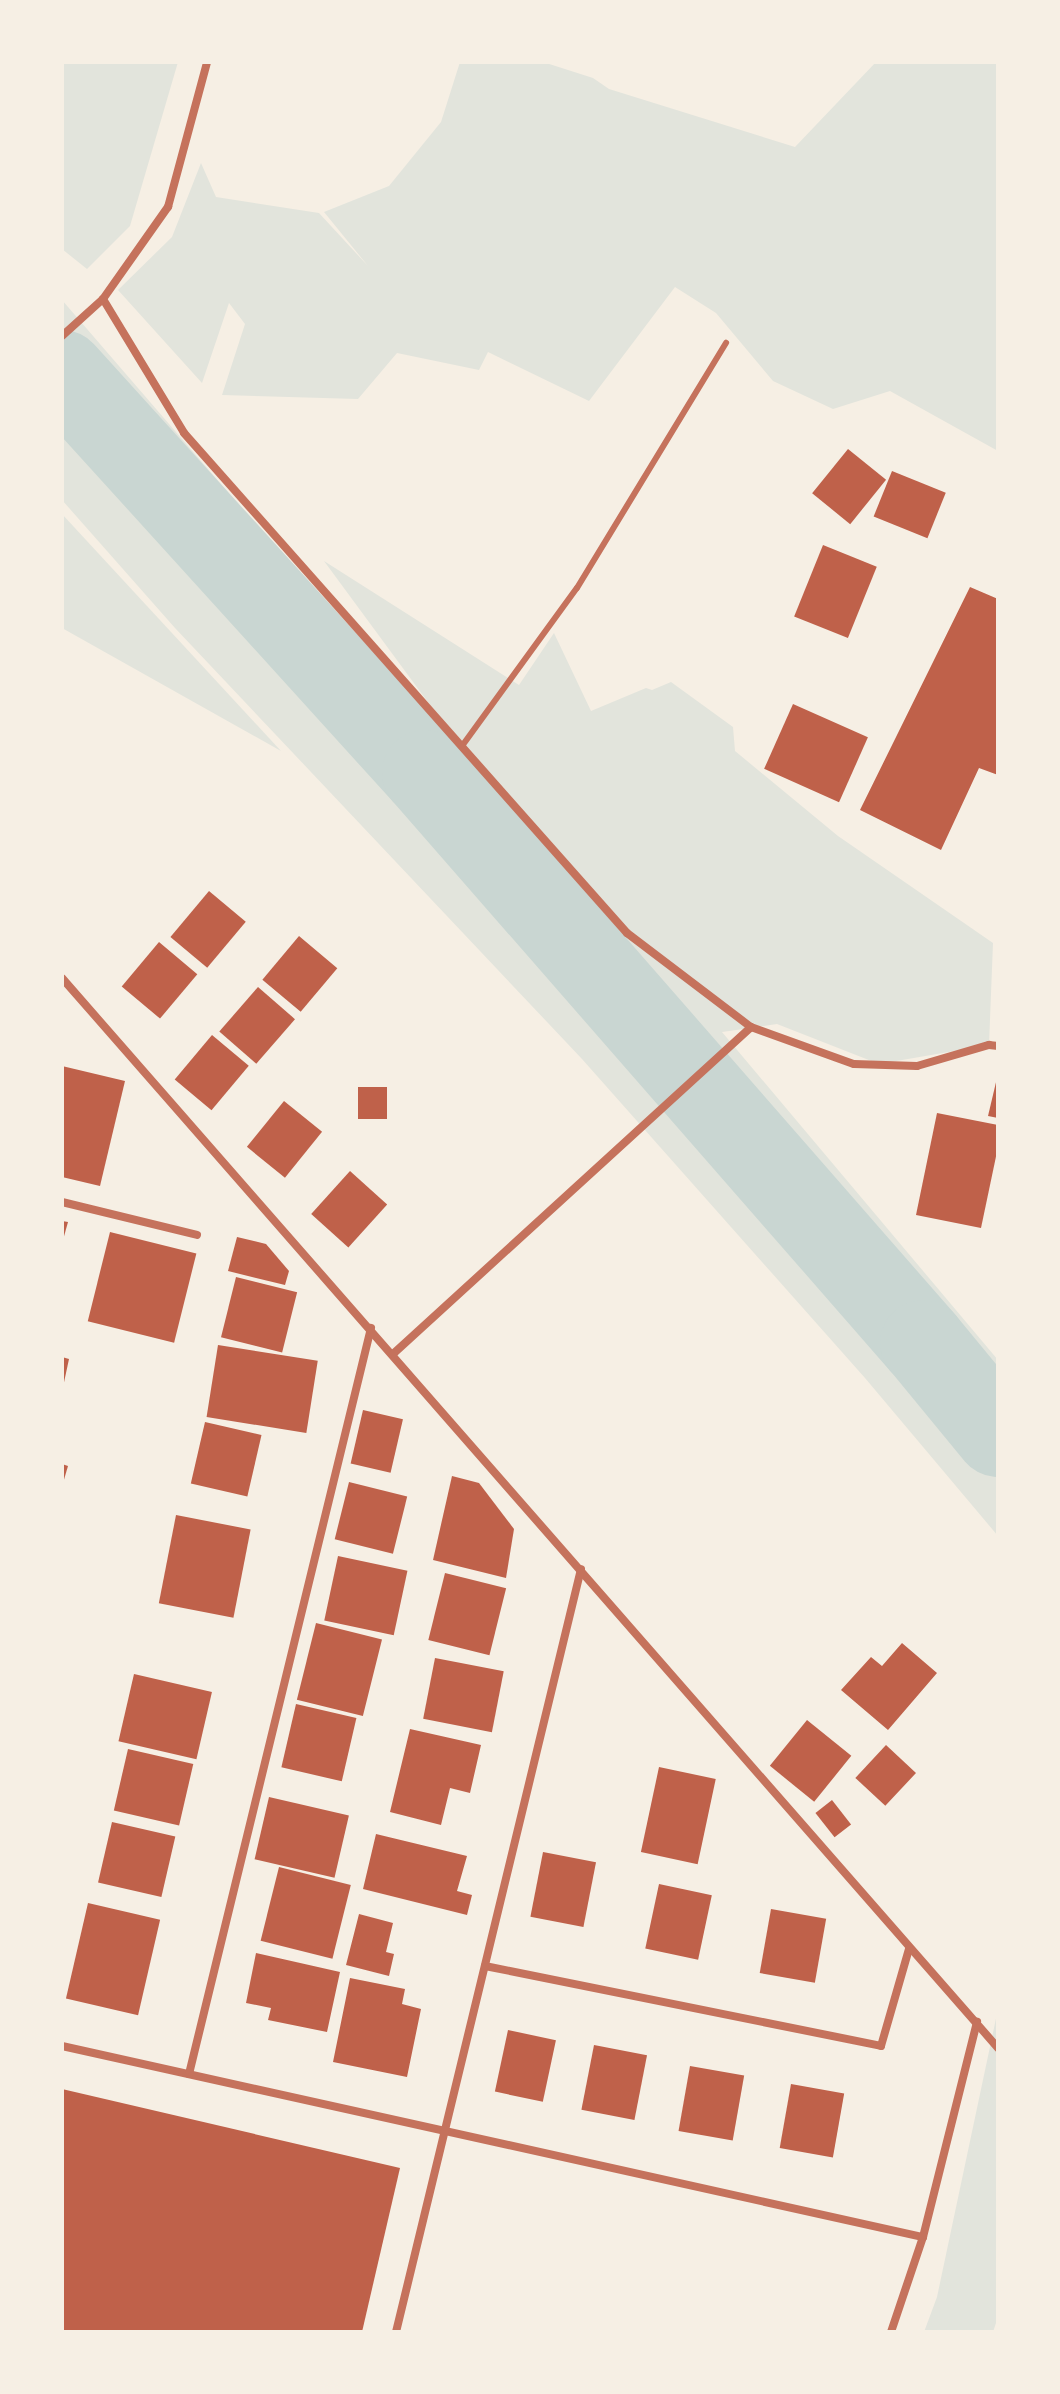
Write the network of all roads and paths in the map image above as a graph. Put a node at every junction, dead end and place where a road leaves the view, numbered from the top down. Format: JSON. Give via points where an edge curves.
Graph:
{"nodes":[{"id":1,"x":207,"y":62,"type":"edge"},
{"id":2,"x":103,"y":299,"type":"junction"},
{"id":3,"x":62,"y":336,"type":"edge"},
{"id":4,"x":726,"y":343,"type":"dead end"},
{"id":5,"x":462,"y":746,"type":"junction"},
{"id":6,"x":62,"y":978,"type":"edge"},
{"id":7,"x":751,"y":1027,"type":"junction"},
{"id":8,"x":998,"y":1046,"type":"edge"},
{"id":9,"x":62,"y":1202,"type":"edge"},
{"id":10,"x":197,"y":1235,"type":"dead end"},
{"id":11,"x":371,"y":1328,"type":"junction"},
{"id":12,"x":393,"y":1354,"type":"junction"},
{"id":13,"x":581,"y":1569,"type":"junction"},
{"id":14,"x":909,"y":1949,"type":"junction"},
{"id":15,"x":485,"y":1966,"type":"junction"},
{"id":16,"x":977,"y":2022,"type":"junction"},
{"id":17,"x":62,"y":2046,"type":"edge"},
{"id":18,"x":998,"y":2048,"type":"edge"},
{"id":19,"x":189,"y":2074,"type":"junction"},
{"id":20,"x":444,"y":2131,"type":"junction"},
{"id":21,"x":923,"y":2237,"type":"junction"},
{"id":22,"x":396,"y":2332,"type":"edge"},
{"id":23,"x":891,"y":2332,"type":"edge"}],
"edges":[{"from":1,"to":2,"type":"street","via":[[168,207]]},
{"from":2,"to":3,"type":"street"},
{"from":2,"to":5,"type":"street","via":[[184,433]]},
{"from":4,"to":5,"type":"lane","via":[[577,588]]},
{"from":5,"to":7,"type":"street","via":[[627,933]]},
{"from":6,"to":11,"type":"street"},
{"from":7,"to":8,"type":"street","via":[[854,1064],[917,1066]]},
{"from":7,"to":12,"type":"street"},
{"from":9,"to":10,"type":"street"},
{"from":11,"to":12,"type":"street"},
{"from":11,"to":19,"type":"street"},
{"from":12,"to":13,"type":"street"},
{"from":13,"to":14,"type":"street"},
{"from":13,"to":15,"type":"street"},
{"from":14,"to":15,"type":"street","via":[[881,2046]]},
{"from":14,"to":16,"type":"street"},
{"from":15,"to":20,"type":"street"},
{"from":16,"to":18,"type":"street"},
{"from":16,"to":21,"type":"street"},
{"from":17,"to":19,"type":"street"},
{"from":19,"to":20,"type":"street"},
{"from":20,"to":21,"type":"street"},
{"from":20,"to":22,"type":"street"},
{"from":21,"to":23,"type":"street"}]}
